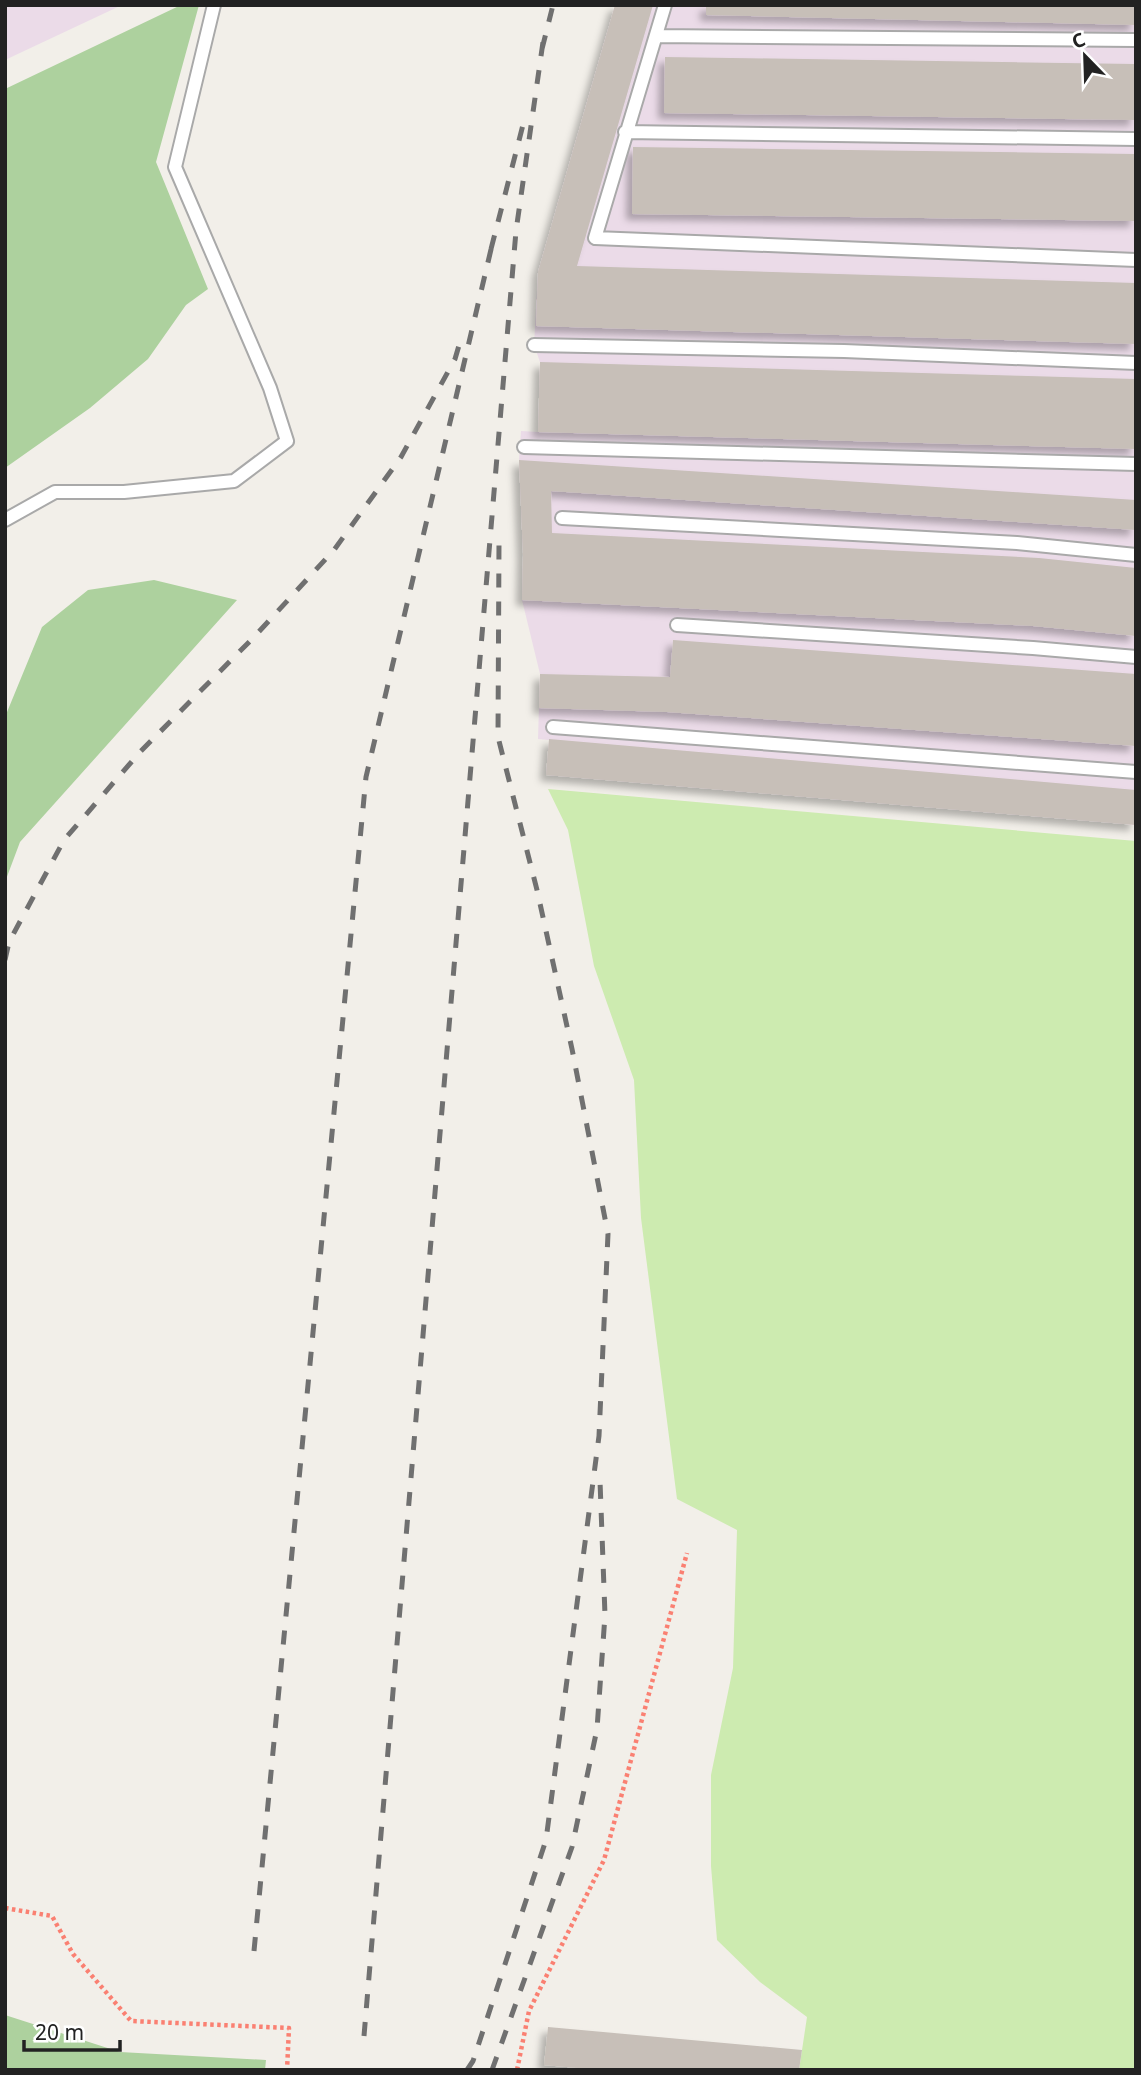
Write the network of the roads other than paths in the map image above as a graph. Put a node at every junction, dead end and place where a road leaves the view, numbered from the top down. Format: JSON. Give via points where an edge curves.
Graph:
{"nodes":[{"id":1,"x":214,"y":5,"type":"edge"},
{"id":2,"x":665,"y":5,"type":"edge"},
{"id":3,"x":656,"y":36,"type":"junction"},
{"id":4,"x":1136,"y":40,"type":"edge"},
{"id":5,"x":625,"y":132,"type":"junction"},
{"id":6,"x":1136,"y":139,"type":"edge"},
{"id":7,"x":1136,"y":260,"type":"edge"},
{"id":8,"x":534,"y":345,"type":"dead end"},
{"id":9,"x":1136,"y":363,"type":"edge"},
{"id":10,"x":524,"y":447,"type":"dead end"},
{"id":11,"x":1136,"y":464,"type":"edge"},
{"id":12,"x":562,"y":518,"type":"dead end"},
{"id":13,"x":5,"y":520,"type":"edge"},
{"id":14,"x":1136,"y":555,"type":"edge"},
{"id":15,"x":677,"y":625,"type":"dead end"},
{"id":16,"x":1136,"y":657,"type":"edge"},
{"id":17,"x":553,"y":727,"type":"dead end"},
{"id":18,"x":1136,"y":772,"type":"edge"}],
"edges":[{"from":1,"to":13,"type":"lane","via":[[175,167],[270,388],[287,441],[234,481],[124,492],[55,492]]},
{"from":2,"to":3,"type":"lane"},
{"from":3,"to":4,"type":"lane"},
{"from":3,"to":5,"type":"lane"},
{"from":5,"to":6,"type":"lane"},
{"from":5,"to":7,"type":"lane","via":[[595,238]]},
{"from":8,"to":9,"type":"lane"},
{"from":10,"to":11,"type":"lane"},
{"from":12,"to":14,"type":"lane","via":[[1017,543]]},
{"from":15,"to":16,"type":"lane"},
{"from":17,"to":18,"type":"lane"}]}
